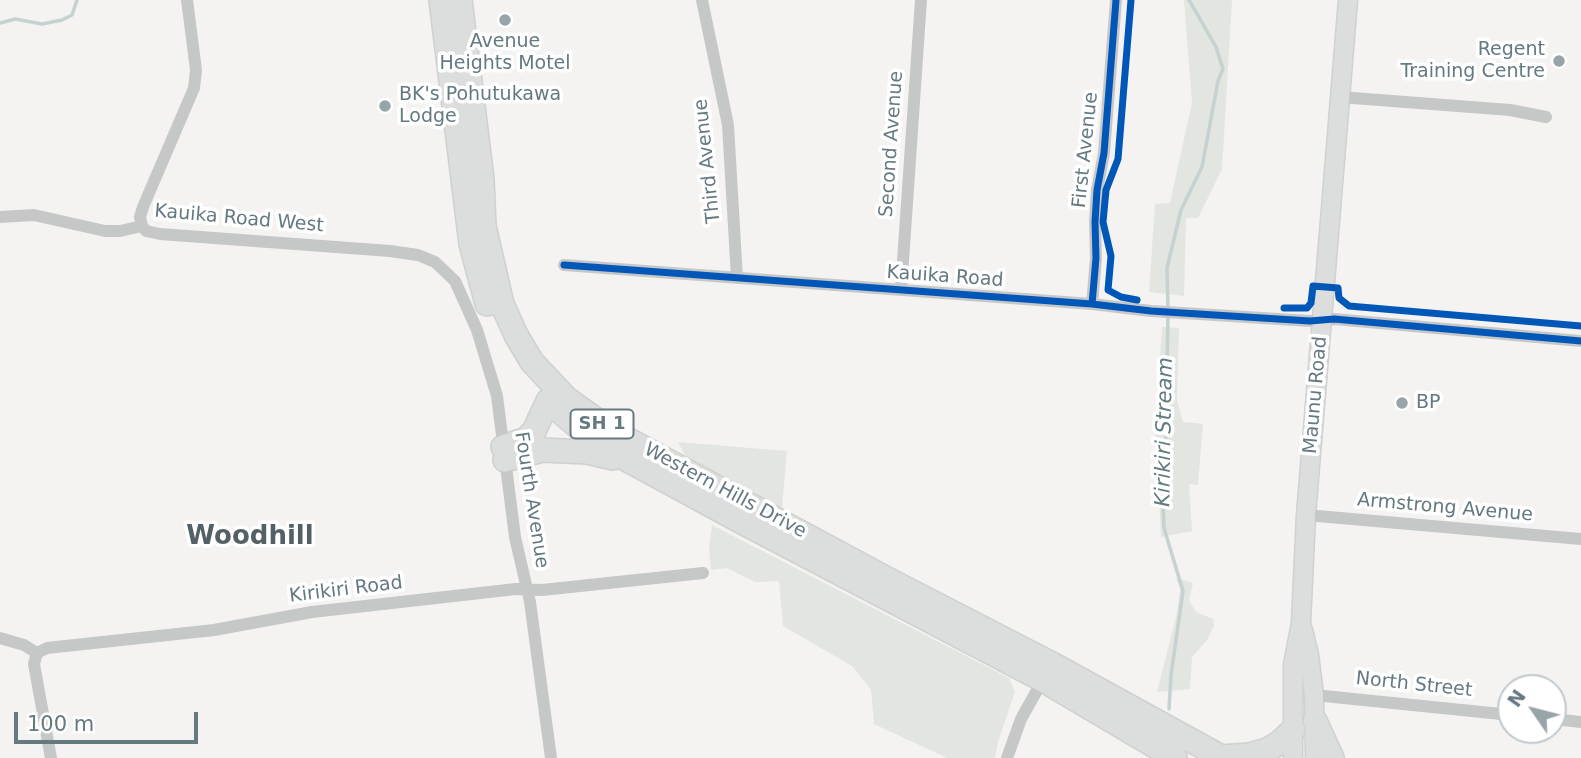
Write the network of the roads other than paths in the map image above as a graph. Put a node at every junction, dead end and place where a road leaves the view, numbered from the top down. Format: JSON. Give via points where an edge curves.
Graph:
{"nodes":[{"id":1,"x":187,"y":0,"type":"edge"},
{"id":2,"x":441,"y":0,"type":"edge"},
{"id":3,"x":460,"y":0,"type":"edge"},
{"id":4,"x":702,"y":0,"type":"edge"},
{"id":5,"x":920,"y":0,"type":"edge"},
{"id":6,"x":1116,"y":0,"type":"edge"},
{"id":7,"x":1348,"y":0,"type":"edge"},
{"id":8,"x":1340,"y":97,"type":"junction"},
{"id":9,"x":1546,"y":117,"type":"dead end"},
{"id":10,"x":0,"y":217,"type":"edge"},
{"id":11,"x":142,"y":226,"type":"junction"},
{"id":12,"x":435,"y":262,"type":"joint"},
{"id":13,"x":564,"y":265,"type":"dead end"},
{"id":14,"x":737,"y":278,"type":"junction"},
{"id":15,"x":901,"y":290,"type":"junction"},
{"id":16,"x":1092,"y":304,"type":"junction"},
{"id":17,"x":1323,"y":320,"type":"junction"},
{"id":18,"x":1581,"y":341,"type":"edge"},
{"id":19,"x":548,"y":401,"type":"junction"},
{"id":20,"x":504,"y":454,"type":"junction"},
{"id":21,"x":627,"y":460,"type":"junction"},
{"id":22,"x":1306,"y":516,"type":"junction"},
{"id":23,"x":1581,"y":538,"type":"edge"},
{"id":24,"x":703,"y":573,"type":"dead end"},
{"id":25,"x":883,"y":586,"type":"junction"},
{"id":26,"x":526,"y":589,"type":"junction"},
{"id":27,"x":1301,"y":623,"type":"junction"},
{"id":28,"x":0,"y":638,"type":"edge"},
{"id":29,"x":37,"y":653,"type":"junction"},
{"id":30,"x":1048,"y":672,"type":"junction"},
{"id":31,"x":1314,"y":695,"type":"junction"},
{"id":32,"x":1497,"y":714,"type":"edge"},
{"id":33,"x":1315,"y":721,"type":"junction"},
{"id":34,"x":1293,"y":730,"type":"junction"},
{"id":35,"x":1222,"y":757,"type":"edge"},
{"id":36,"x":51,"y":758,"type":"edge"},
{"id":37,"x":551,"y":758,"type":"edge"},
{"id":38,"x":1007,"y":758,"type":"edge"},
{"id":39,"x":1175,"y":758,"type":"edge"},
{"id":40,"x":1293,"y":758,"type":"edge"},
{"id":41,"x":1315,"y":758,"type":"edge"},
{"id":42,"x":1332,"y":758,"type":"edge"}],
"edges":[{"from":1,"to":11,"type":"street","via":[[194,88],[143,207]]},
{"from":2,"to":19,"type":"highway","name":"Western Hills Drive","number":"SH 1","via":[[476,266],[494,323]]},
{"from":3,"to":25,"type":"highway","name":"Western Hills Drive","number":"SH 1","via":[[488,246],[502,304],[532,362],[566,398],[612,430]]},
{"from":4,"to":14,"type":"street","name":"Third Avenue","via":[[728,125]]},
{"from":5,"to":15,"type":"street","name":"Second Avenue"},
{"from":6,"to":16,"type":"street","name":"First Avenue","via":[[1097,190]]},
{"from":7,"to":8,"type":"main road","name":"Maunu Road"},
{"from":8,"to":9,"type":"street"},
{"from":8,"to":17,"type":"main road","name":"Maunu Road"},
{"from":10,"to":11,"type":"street","name":"Kauika Road West","via":[[34,215],[105,231]]},
{"from":11,"to":12,"type":"street","name":"Kauika Road West","via":[[160,234],[390,251]]},
{"from":12,"to":20,"type":"street","name":"Fourth Avenue","via":[[454,281],[477,330],[497,396]]},
{"from":13,"to":14,"type":"street","name":"Kauika Road"},
{"from":14,"to":15,"type":"street","name":"Kauika Road"},
{"from":15,"to":16,"type":"street","name":"Kauika Road"},
{"from":16,"to":17,"type":"street","name":"Kauika Road"},
{"from":17,"to":18,"type":"street","name":"Kauika Road"},
{"from":17,"to":22,"type":"main road","name":"Maunu Road"},
{"from":19,"to":20,"type":"highway","via":[[534,431]]},
{"from":19,"to":21,"type":"highway","name":"Western Hills Drive","number":"SH 1","via":[[586,434]]},
{"from":20,"to":21,"type":"highway","via":[[587,452]]},
{"from":20,"to":26,"type":"street","name":"Fourth Avenue"},
{"from":21,"to":25,"type":"highway","name":"Western Hills Drive","number":"SH 1"},
{"from":22,"to":23,"type":"street","name":"Armstrong Avenue"},
{"from":22,"to":27,"type":"main road","name":"Maunu Road"},
{"from":24,"to":26,"type":"street","name":"Kirikiri Road"},
{"from":25,"to":30,"type":"highway","name":"Western Hills Drive","number":"SH 1"},
{"from":26,"to":29,"type":"street","name":"Kirikiri Road","via":[[312,612]]},
{"from":26,"to":37,"type":"street","name":"Fourth Avenue"},
{"from":27,"to":31,"type":"main road","name":"Maunu Road"},
{"from":27,"to":34,"type":"main road","name":"Maunu Road","via":[[1293,665]]},
{"from":28,"to":29,"type":"street"},
{"from":29,"to":36,"type":"street","via":[[34,664]]},
{"from":30,"to":35,"type":"highway","name":"Western Hills Drive","number":"SH 1"},
{"from":30,"to":38,"type":"street","via":[[1021,719]]},
{"from":30,"to":39,"type":"highway","name":"Western Hills Drive","number":"SH 1"},
{"from":31,"to":32,"type":"street","name":"North Street"},
{"from":31,"to":33,"type":"main road","name":"Maunu Road"},
{"from":33,"to":41,"type":"main road","name":"Maunu Road"},
{"from":33,"to":42,"type":"highway"},
{"from":34,"to":35,"type":"highway","via":[[1267,750]]},
{"from":34,"to":40,"type":"main road","name":"Maunu Road"}]}
